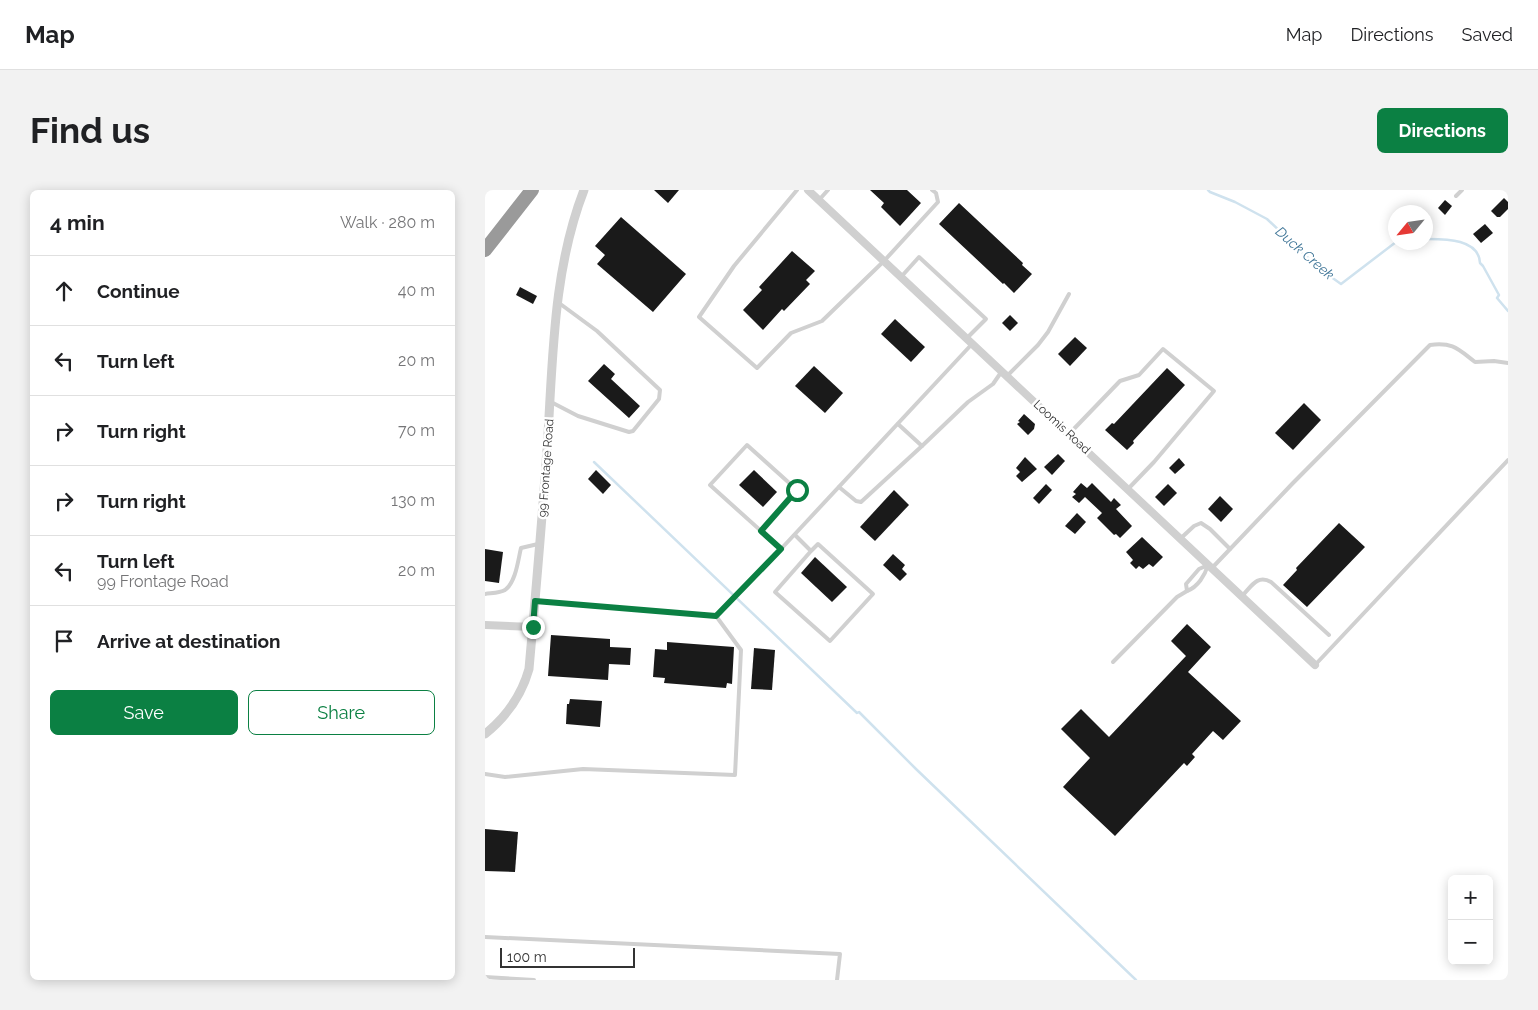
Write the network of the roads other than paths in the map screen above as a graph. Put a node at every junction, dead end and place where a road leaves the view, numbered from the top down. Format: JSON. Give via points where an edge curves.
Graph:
{"nodes":[{"id":1,"x":532,"y":190,"type":"edge"},
{"id":2,"x":584,"y":190,"type":"edge"},
{"id":3,"x":797,"y":190,"type":"edge"},
{"id":4,"x":808,"y":190,"type":"edge"},
{"id":5,"x":829,"y":190,"type":"edge"},
{"id":6,"x":932,"y":190,"type":"edge"},
{"id":7,"x":1462,"y":190,"type":"edge"},
{"id":8,"x":1456,"y":196,"type":"dead end"},
{"id":9,"x":819,"y":200,"type":"junction"},
{"id":10,"x":485,"y":250,"type":"edge"},
{"id":11,"x":884,"y":261,"type":"junction"},
{"id":12,"x":901,"y":277,"type":"junction"},
{"id":13,"x":1069,"y":294,"type":"dead end"},
{"id":14,"x":557,"y":302,"type":"junction"},
{"id":15,"x":969,"y":341,"type":"junction"},
{"id":16,"x":1508,"y":363,"type":"edge"},
{"id":17,"x":1004,"y":374,"type":"junction"},
{"id":18,"x":550,"y":401,"type":"junction"},
{"id":19,"x":898,"y":424,"type":"junction"},
{"id":20,"x":1069,"y":434,"type":"junction"},
{"id":21,"x":922,"y":446,"type":"junction"},
{"id":22,"x":1508,"y":460,"type":"edge"},
{"id":23,"x":839,"y":487,"type":"junction"},
{"id":24,"x":1128,"y":489,"type":"junction"},
{"id":25,"x":761,"y":531,"type":"junction"},
{"id":26,"x":795,"y":535,"type":"junction"},
{"id":27,"x":1180,"y":538,"type":"junction"},
{"id":28,"x":541,"y":544,"type":"junction"},
{"id":29,"x":781,"y":549,"type":"junction"},
{"id":30,"x":1230,"y":549,"type":"junction"},
{"id":31,"x":811,"y":551,"type":"junction"},
{"id":32,"x":1210,"y":567,"type":"junction"},
{"id":33,"x":1187,"y":591,"type":"junction"},
{"id":34,"x":485,"y":594,"type":"edge"},
{"id":35,"x":1242,"y":596,"type":"junction"},
{"id":36,"x":535,"y":601,"type":"junction"},
{"id":37,"x":716,"y":616,"type":"junction"},
{"id":38,"x":485,"y":625,"type":"edge"},
{"id":39,"x":533,"y":627,"type":"junction"},
{"id":40,"x":1329,"y":635,"type":"dead end"},
{"id":41,"x":1113,"y":662,"type":"dead end"},
{"id":42,"x":1315,"y":665,"type":"joint"},
{"id":43,"x":485,"y":734,"type":"edge"},
{"id":44,"x":485,"y":774,"type":"edge"},
{"id":45,"x":485,"y":937,"type":"edge"},
{"id":46,"x":485,"y":977,"type":"edge"},
{"id":47,"x":535,"y":980,"type":"edge"},
{"id":48,"x":837,"y":980,"type":"edge"}],
"edges":[{"from":1,"to":10,"type":"highway"},
{"from":2,"to":14,"type":"street","name":"99 Frontage Road","via":[[573,222]]},
{"from":3,"to":11,"type":"lane","via":[[734,266],[699,317],[757,368],[791,333],[822,321]]},
{"from":4,"to":9,"type":"street","name":"Loomis Road"},
{"from":5,"to":9,"type":"lane"},
{"from":6,"to":11,"type":"lane","via":[[938,202]]},
{"from":7,"to":8,"type":"lane"},
{"from":9,"to":11,"type":"street","name":"Loomis Road"},
{"from":11,"to":12,"type":"street","name":"Loomis Road"},
{"from":12,"to":15,"type":"street","name":"Loomis Road"},
{"from":12,"to":15,"type":"lane","via":[[919,257],[986,319]]},
{"from":13,"to":17,"type":"lane","via":[[1038,345]]},
{"from":14,"to":18,"type":"street","name":"99 Frontage Road"},
{"from":14,"to":18,"type":"lane","via":[[597,331],[661,390],[659,399],[629,432],[578,416]]},
{"from":15,"to":17,"type":"street","name":"Loomis Road"},
{"from":15,"to":19,"type":"lane"},
{"from":16,"to":30,"type":"lane","via":[[1475,362],[1453,345],[1430,345]]},
{"from":17,"to":20,"type":"street","name":"Loomis Road"},
{"from":17,"to":21,"type":"lane","via":[[968,402]]},
{"from":18,"to":28,"type":"street","name":"99 Frontage Road"},
{"from":19,"to":21,"type":"lane"},
{"from":19,"to":23,"type":"lane"},
{"from":20,"to":24,"type":"street","name":"Loomis Road"},
{"from":20,"to":24,"type":"lane","via":[[1120,381],[1139,375],[1163,349],[1214,391]]},
{"from":21,"to":23,"type":"lane","via":[[861,502],[855,501]]},
{"from":22,"to":42,"type":"lane"},
{"from":23,"to":26,"type":"lane"},
{"from":24,"to":27,"type":"street","name":"Loomis Road"},
{"from":25,"to":25,"type":"lane","via":[[710,485],[747,445],[797,490]]},
{"from":25,"to":29,"type":"lane"},
{"from":26,"to":29,"type":"lane"},
{"from":26,"to":31,"type":"lane"},
{"from":27,"to":30,"type":"lane","via":[[1201,523]]},
{"from":27,"to":32,"type":"street","name":"Loomis Road"},
{"from":28,"to":34,"type":"lane","via":[[521,548],[510,583],[504,590]]},
{"from":28,"to":36,"type":"street","name":"99 Frontage Road"},
{"from":29,"to":37,"type":"lane"},
{"from":30,"to":32,"type":"lane"},
{"from":31,"to":31,"type":"lane","via":[[775,592],[830,641],[873,594],[818,544]]},
{"from":32,"to":33,"type":"lane"},
{"from":32,"to":33,"type":"lane","via":[[1199,570],[1185,584]]},
{"from":32,"to":35,"type":"street","name":"Loomis Road"},
{"from":33,"to":41,"type":"lane","via":[[1177,597]]},
{"from":35,"to":40,"type":"lane","via":[[1256,580],[1265,579]]},
{"from":35,"to":42,"type":"street","name":"Loomis Road"},
{"from":36,"to":37,"type":"lane"},
{"from":36,"to":39,"type":"street","name":"99 Frontage Road"},
{"from":37,"to":44,"type":"lane","via":[[741,650],[735,775],[583,769],[505,777]]},
{"from":38,"to":39,"type":"street"},
{"from":39,"to":43,"type":"street","name":"99 Frontage Road","via":[[524,685],[514,703]]},
{"from":45,"to":48,"type":"lane","via":[[840,954]]},
{"from":46,"to":47,"type":"lane"}]}
